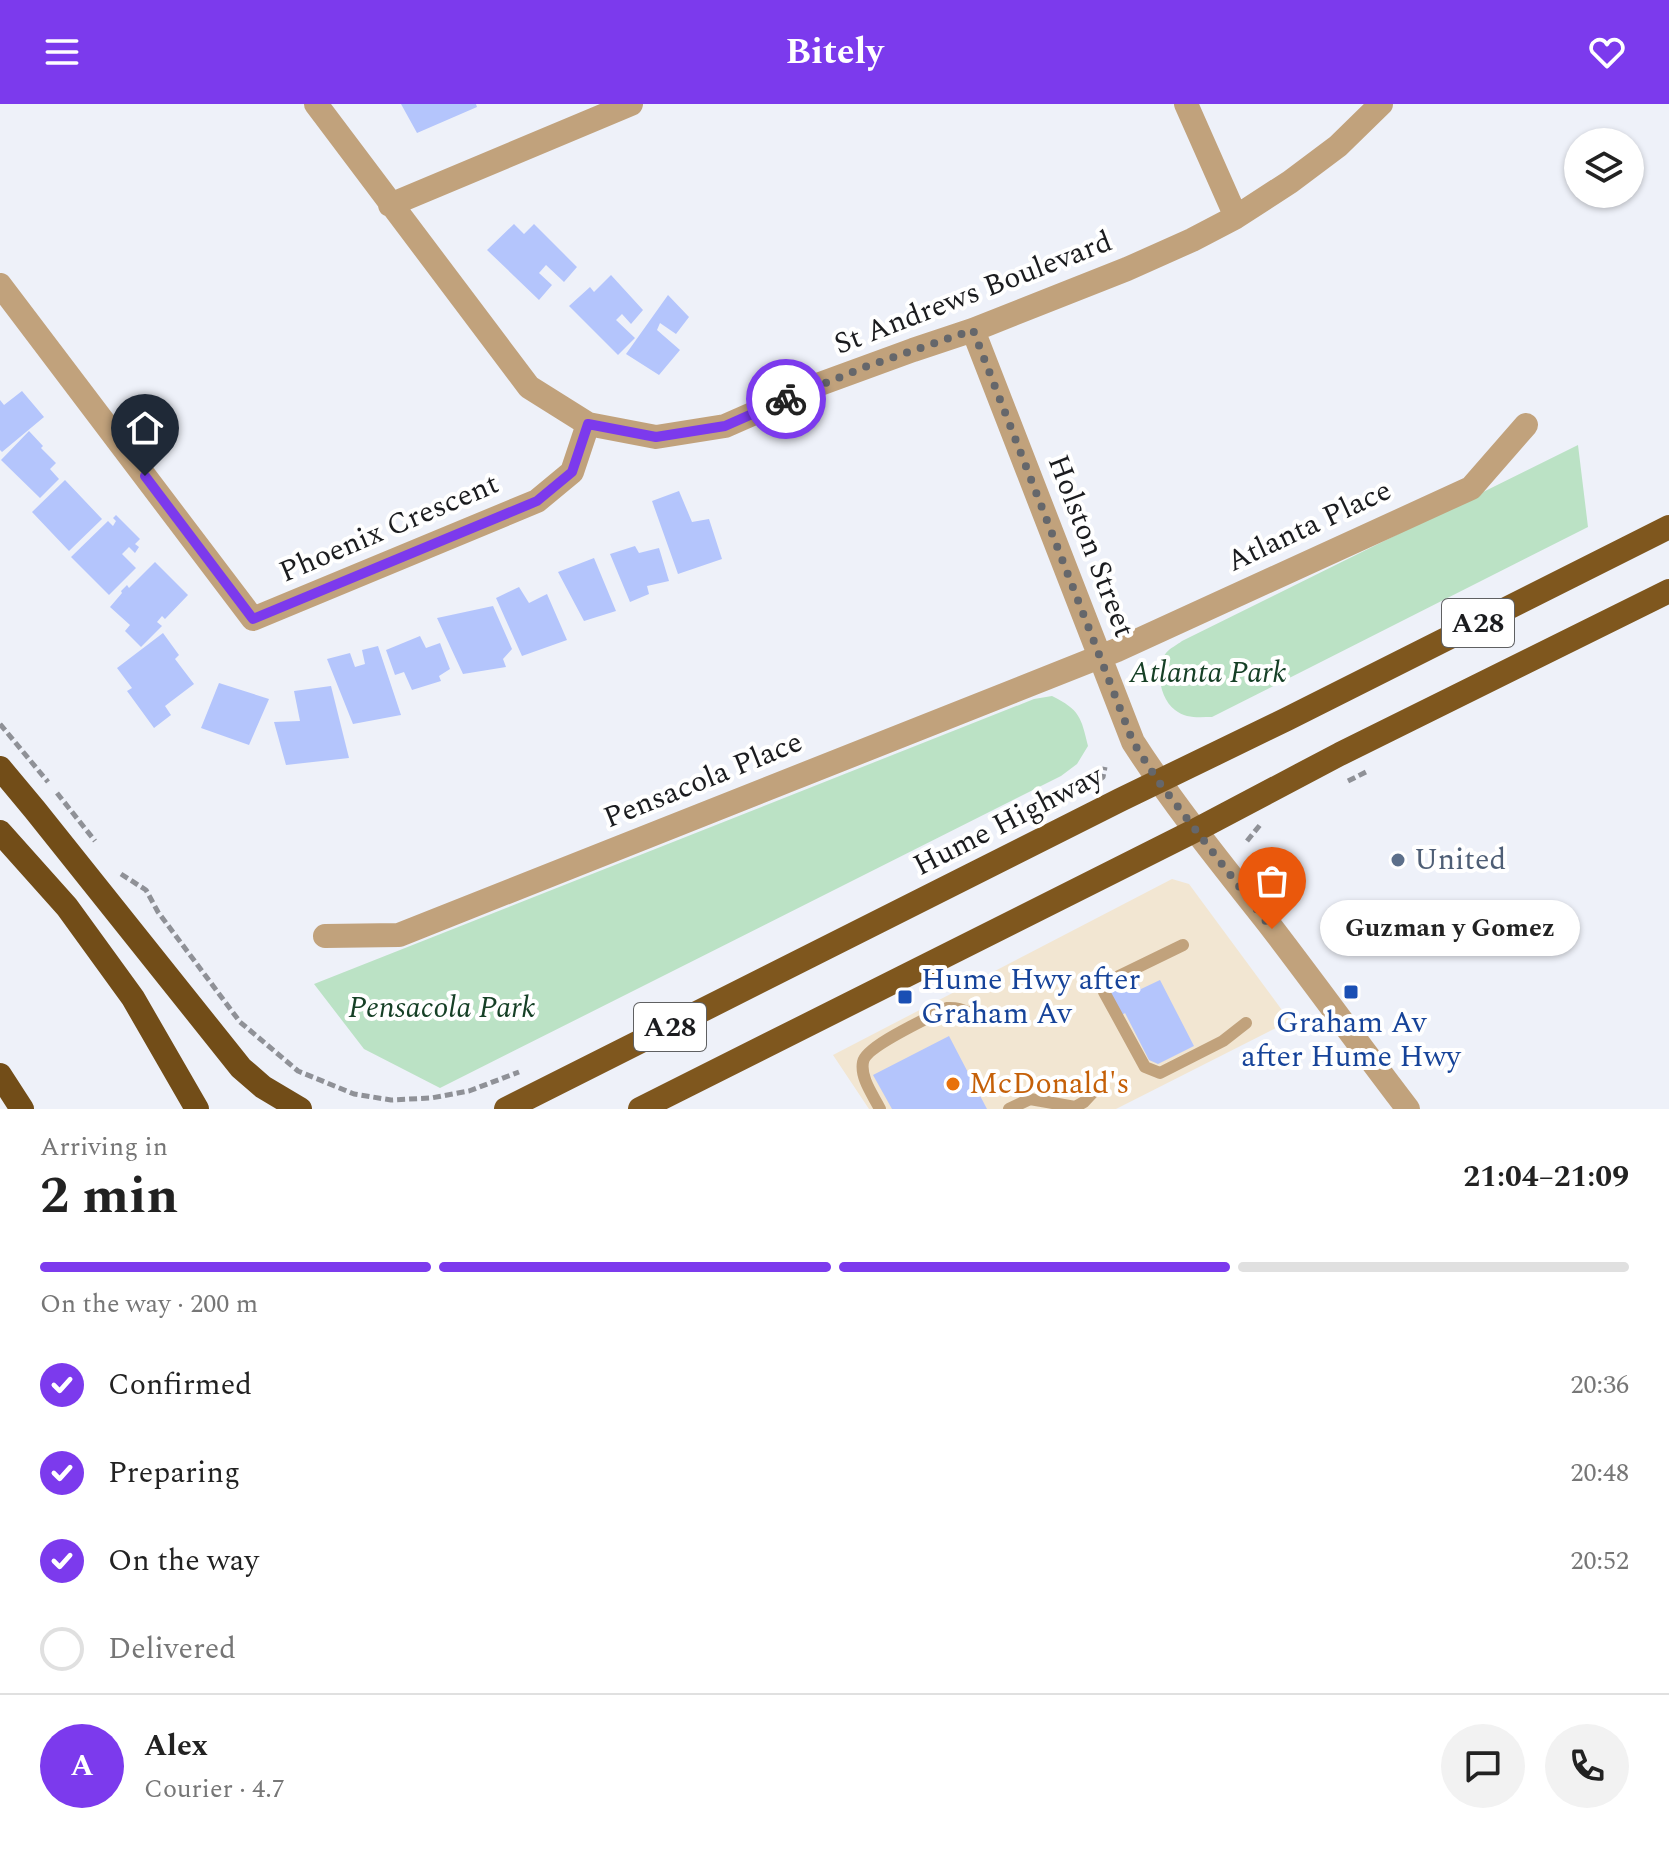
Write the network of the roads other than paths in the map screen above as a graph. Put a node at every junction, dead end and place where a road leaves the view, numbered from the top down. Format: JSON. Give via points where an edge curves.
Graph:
{"nodes":[{"id":1,"x":316,"y":104,"type":"edge"},
{"id":2,"x":631,"y":104,"type":"edge"},
{"id":3,"x":1186,"y":104,"type":"edge"},
{"id":4,"x":1381,"y":104,"type":"edge"},
{"id":5,"x":390,"y":205,"type":"junction"},
{"id":6,"x":1236,"y":217,"type":"junction"},
{"id":7,"x":0,"y":285,"type":"edge"},
{"id":8,"x":973,"y":330,"type":"junction"},
{"id":9,"x":588,"y":424,"type":"junction"},
{"id":10,"x":1526,"y":425,"type":"dead end"},
{"id":11,"x":1669,"y":527,"type":"edge"},
{"id":12,"x":1669,"y":591,"type":"edge"},
{"id":13,"x":1099,"y":657,"type":"junction"},
{"id":14,"x":0,"y":768,"type":"edge"},
{"id":15,"x":1158,"y":781,"type":"junction"},
{"id":16,"x":1196,"y":830,"type":"junction"},
{"id":17,"x":0,"y":832,"type":"edge"},
{"id":18,"x":325,"y":936,"type":"dead end"},
{"id":19,"x":1183,"y":945,"type":"dead end"},
{"id":20,"x":984,"y":1017,"type":"dead end"},
{"id":21,"x":1246,"y":1023,"type":"dead end"},
{"id":22,"x":0,"y":1075,"type":"edge"},
{"id":23,"x":1097,"y":1088,"type":"dead end"},
{"id":24,"x":1075,"y":1108,"type":"edge"},
{"id":25,"x":22,"y":1109,"type":"edge"},
{"id":26,"x":197,"y":1109,"type":"edge"},
{"id":27,"x":300,"y":1109,"type":"edge"},
{"id":28,"x":506,"y":1109,"type":"edge"},
{"id":29,"x":640,"y":1109,"type":"edge"},
{"id":30,"x":880,"y":1109,"type":"edge"},
{"id":31,"x":1013,"y":1109,"type":"edge"},
{"id":32,"x":1408,"y":1109,"type":"edge"}],
"edges":[{"from":1,"to":5,"type":"street","name":"St Andrews Boulevard"},
{"from":2,"to":5,"type":"street"},
{"from":3,"to":6,"type":"street"},
{"from":4,"to":6,"type":"street","name":"St Andrews Boulevard","via":[[1338,146]]},
{"from":5,"to":9,"type":"street","name":"St Andrews Boulevard","via":[[529,387]]},
{"from":6,"to":8,"type":"street","name":"St Andrews Boulevard","via":[[1127,269]]},
{"from":7,"to":9,"type":"street","name":"Phoenix Crescent","via":[[253,619],[537,501],[572,472]]},
{"from":8,"to":9,"type":"street","name":"St Andrews Boulevard","via":[[831,380],[725,426],[656,437]]},
{"from":8,"to":13,"type":"street","name":"Holston Street"},
{"from":10,"to":13,"type":"street","name":"Atlanta Place","via":[[1471,488]]},
{"from":11,"to":15,"type":"highway","name":"Hume Highway","number":"A28"},
{"from":12,"to":16,"type":"highway","number":"A28"},
{"from":13,"to":15,"type":"street","name":"Holston Street","via":[[1133,742]]},
{"from":13,"to":18,"type":"street","name":"Pensacola Place","via":[[399,935]]},
{"from":14,"to":27,"type":"highway","via":[[241,1068]]},
{"from":15,"to":16,"type":"street","name":"Holston Street"},
{"from":15,"to":28,"type":"highway","name":"Hume Highway","number":"A28"},
{"from":16,"to":29,"type":"highway","number":"A28"},
{"from":16,"to":32,"type":"street","name":"Holston Street"},
{"from":17,"to":26,"type":"highway","via":[[67,907],[125,987]]},
{"from":19,"to":21,"type":"lane","via":[[1109,981],[1104,992],[1145,1067],[1160,1073],[1223,1041]]},
{"from":20,"to":30,"type":"lane","via":[[947,1008],[866,1054],[866,1081]]},
{"from":22,"to":25,"type":"highway"},
{"from":23,"to":24,"type":"lane"},
{"from":24,"to":31,"type":"lane","via":[[1030,1099]]}]}
